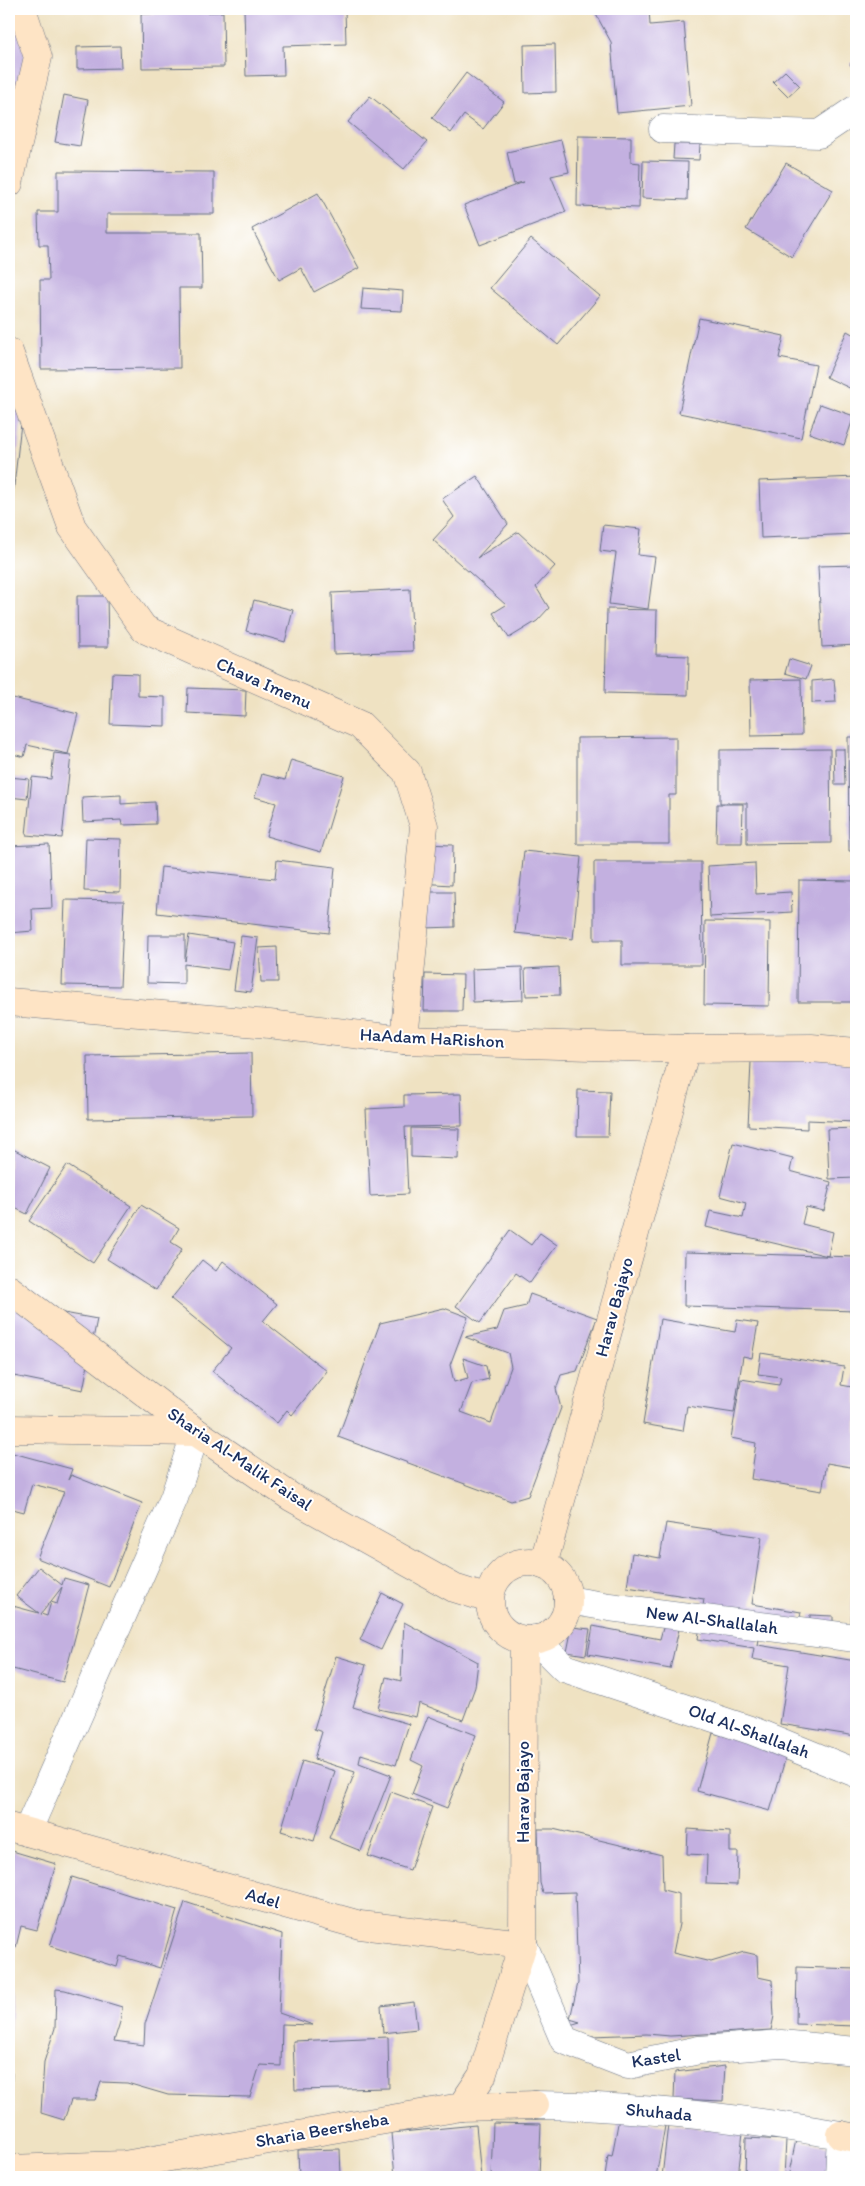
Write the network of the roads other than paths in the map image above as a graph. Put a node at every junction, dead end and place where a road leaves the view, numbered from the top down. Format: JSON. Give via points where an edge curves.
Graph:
{"nodes":[{"id":1,"x":22,"y":9,"type":"edge"},
{"id":2,"x":856,"y":109,"type":"edge"},
{"id":3,"x":664,"y":129,"type":"dead end"},
{"id":4,"x":9,"y":183,"type":"edge"},
{"id":5,"x":9,"y":352,"type":"edge"},
{"id":6,"x":9,"y":1002,"type":"edge"},
{"id":7,"x":404,"y":1040,"type":"junction"},
{"id":8,"x":686,"y":1048,"type":"junction"},
{"id":9,"x":856,"y":1052,"type":"edge"},
{"id":10,"x":9,"y":1289,"type":"edge"},
{"id":11,"x":9,"y":1429,"type":"edge"},
{"id":12,"x":196,"y":1432,"type":"junction"},
{"id":13,"x":543,"y":1565,"type":"junction"},
{"id":14,"x":489,"y":1599,"type":"junction"},
{"id":15,"x":568,"y":1600,"type":"junction"},
{"id":16,"x":856,"y":1638,"type":"edge"},
{"id":17,"x":529,"y":1639,"type":"junction"},
{"id":18,"x":856,"y":1773,"type":"edge"},
{"id":19,"x":18,"y":1829,"type":"edge"},
{"id":20,"x":523,"y":1944,"type":"junction"},
{"id":21,"x":856,"y":2051,"type":"edge"},
{"id":22,"x":461,"y":2107,"type":"junction"},
{"id":23,"x":849,"y":2137,"type":"edge"},
{"id":24,"x":9,"y":2169,"type":"edge"},
{"id":25,"x":839,"y":2177,"type":"edge"}],
"edges":[{"from":1,"to":4,"type":"street","via":[[38,58]]},
{"from":2,"to":3,"type":"street","via":[[819,134]]},
{"from":5,"to":7,"type":"street","name":"Chava Imenu","via":[[72,527],[144,629],[360,725],[407,772],[424,826]]},
{"from":6,"to":7,"type":"street","name":"HaAdam HaRishon","via":[[269,1024]]},
{"from":7,"to":8,"type":"street","name":"HaAdam HaRishon"},
{"from":8,"to":9,"type":"street","name":"HaAdam HaRishon","via":[[811,1048]]},
{"from":8,"to":13,"type":"street","name":"Harav Bajayo"},
{"from":10,"to":12,"type":"street","name":"Sharia Al-Malik Faisal"},
{"from":11,"to":12,"type":"street"},
{"from":12,"to":14,"type":"street","name":"Sharia Al-Malik Faisal","via":[[291,1497],[454,1588]]},
{"from":12,"to":19,"type":"street","via":[[174,1498]]},
{"from":13,"to":14,"type":"street","via":[[531,1562],[507,1568],[498,1576]]},
{"from":13,"to":15,"type":"street","via":[[561,1578]]},
{"from":14,"to":17,"type":"street","via":[[491,1611],[503,1630]]},
{"from":15,"to":16,"type":"street","name":"New Al-Shallalah"},
{"from":15,"to":17,"type":"street","via":[[562,1622],[546,1636]]},
{"from":17,"to":18,"type":"street","name":"Old Al-Shallalah","via":[[564,1668],[753,1730]]},
{"from":17,"to":20,"type":"street","name":"Harav Bajayo"},
{"from":19,"to":20,"type":"street","name":"Adel","via":[[360,1925]]},
{"from":20,"to":21,"type":"street","name":"Kastel","via":[[564,2040],[628,2065],[700,2050],[782,2044]]},
{"from":20,"to":22,"type":"street","via":[[482,2076]]},
{"from":22,"to":23,"type":"street","name":"Shuhada","via":[[584,2106],[759,2122]]},
{"from":22,"to":24,"type":"street","name":"Sharia Beersheba","via":[[124,2165]]},
{"from":23,"to":25,"type":"street"}]}
